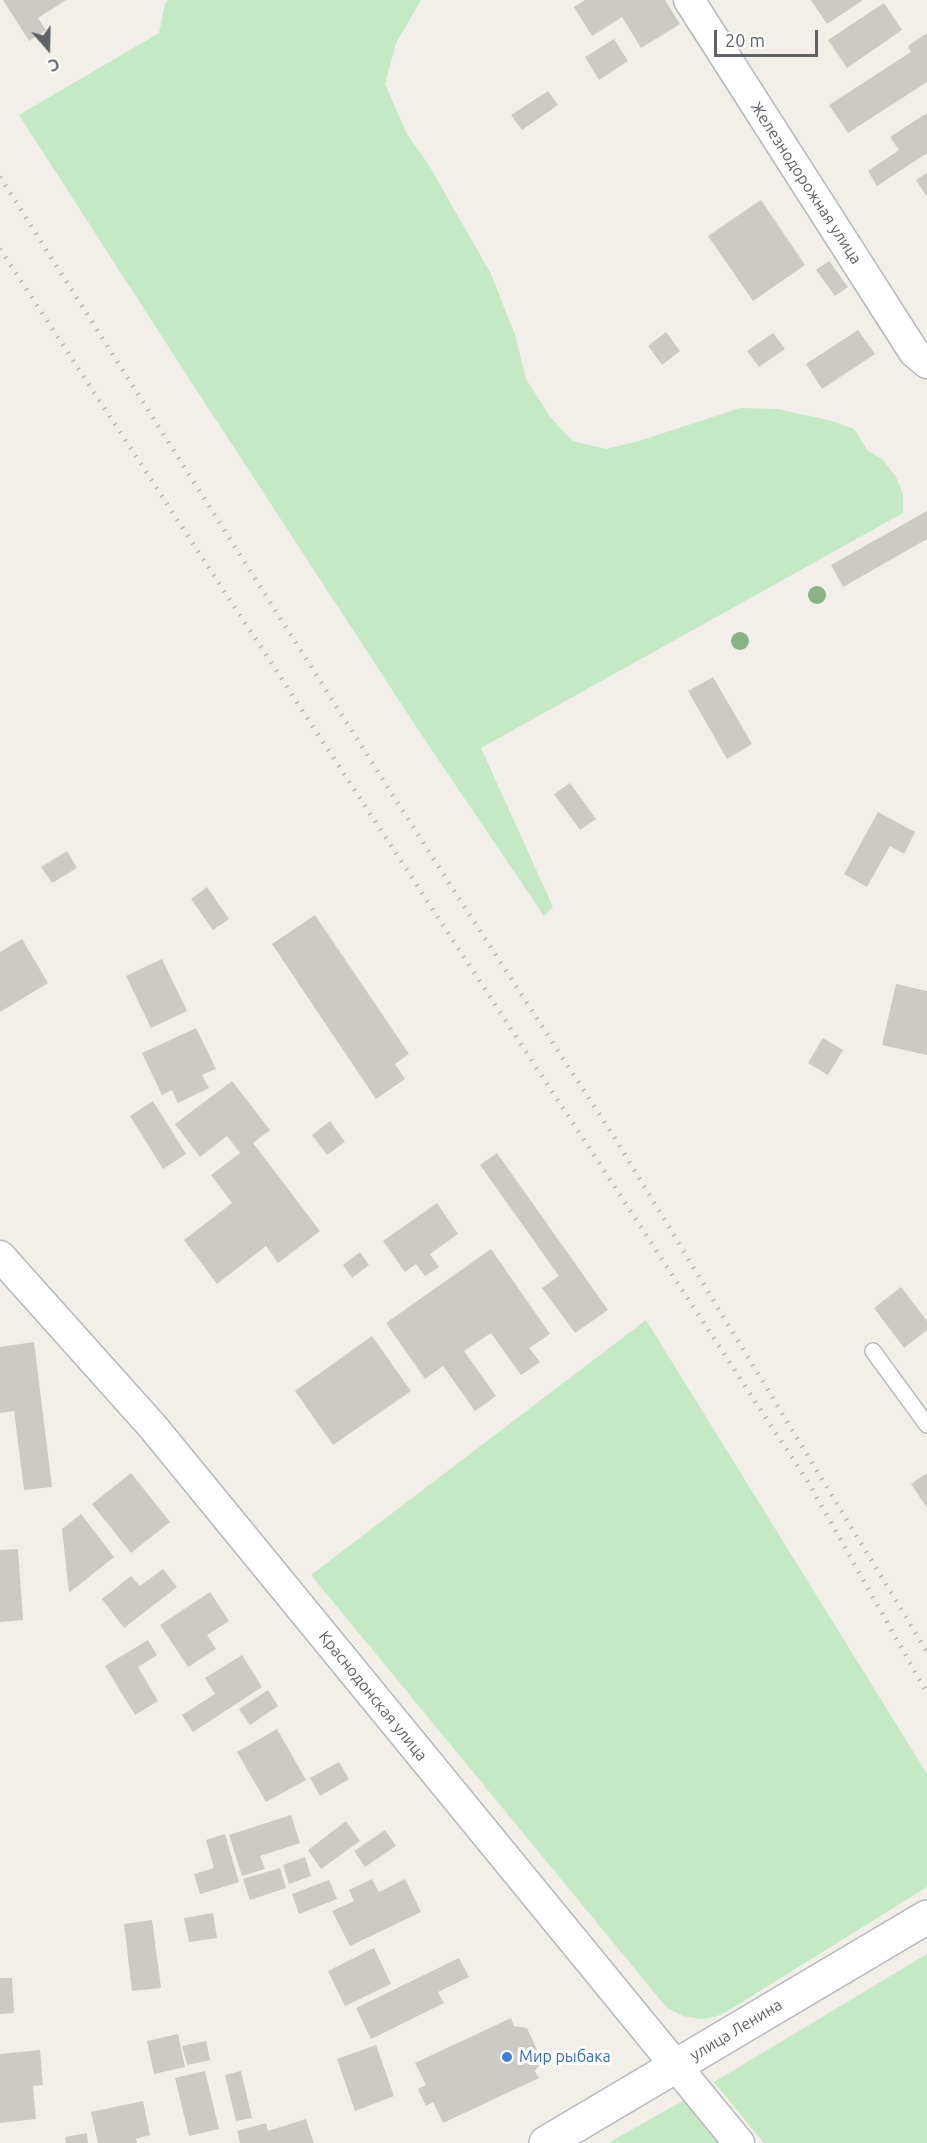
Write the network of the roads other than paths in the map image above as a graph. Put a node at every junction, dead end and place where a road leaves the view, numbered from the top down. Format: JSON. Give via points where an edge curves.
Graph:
{"nodes":[{"id":1,"x":689,"y":0,"type":"edge"},
{"id":2,"x":927,"y":363,"type":"edge"},
{"id":3,"x":0,"y":1256,"type":"edge"},
{"id":4,"x":873,"y":1351,"type":"dead end"},
{"id":5,"x":927,"y":1425,"type":"edge"},
{"id":6,"x":927,"y":1917,"type":"edge"},
{"id":7,"x":675,"y":2066,"type":"junction"},
{"id":8,"x":546,"y":2143,"type":"edge"},
{"id":9,"x":739,"y":2143,"type":"edge"}],
"edges":[{"from":1,"to":2,"type":"street","name":"Железнодорожная улица","via":[[914,352]]},
{"from":3,"to":7,"type":"street","name":"Краснодонская улица","via":[[153,1427]]},
{"from":4,"to":5,"type":"lane"},
{"from":6,"to":7,"type":"main road","name":"улица Ленина"},
{"from":7,"to":8,"type":"main road","name":"улица Ленина"},
{"from":7,"to":9,"type":"street","name":"Краснодонская улица"}]}
